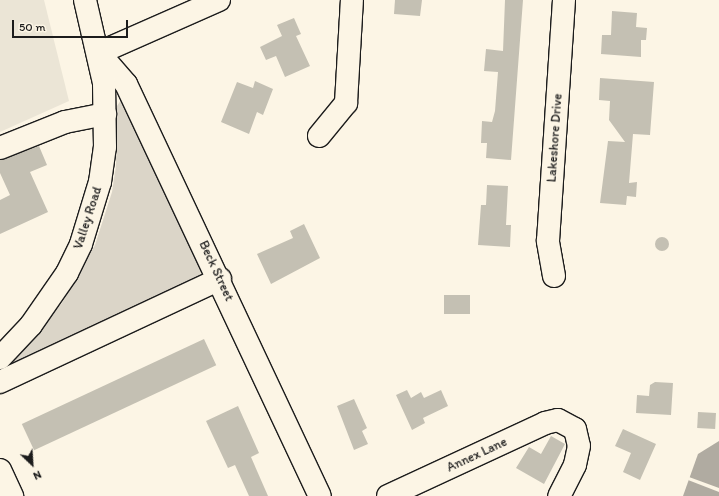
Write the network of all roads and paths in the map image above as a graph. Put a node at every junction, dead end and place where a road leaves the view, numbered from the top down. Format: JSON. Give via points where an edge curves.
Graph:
{"nodes":[{"id":1,"x":85,"y":0,"type":"edge"},
{"id":2,"x":219,"y":0,"type":"edge"},
{"id":3,"x":352,"y":0,"type":"edge"},
{"id":4,"x":564,"y":0,"type":"edge"},
{"id":5,"x":99,"y":53,"type":"junction"},
{"id":6,"x":105,"y":114,"type":"junction"},
{"id":7,"x":320,"y":136,"type":"dead end"},
{"id":8,"x":0,"y":148,"type":"edge"},
{"id":9,"x":554,"y":276,"type":"dead end"},
{"id":10,"x":220,"y":279,"type":"junction"},
{"id":11,"x":0,"y":358,"type":"edge"},
{"id":12,"x":0,"y":382,"type":"edge"},
{"id":13,"x":0,"y":470,"type":"edge"},
{"id":14,"x":12,"y":496,"type":"edge"},
{"id":15,"x":320,"y":496,"type":"edge"},
{"id":16,"x":388,"y":496,"type":"edge"},
{"id":17,"x":559,"y":496,"type":"edge"}],
"edges":[{"from":1,"to":5,"type":"street","name":"Valley Road"},
{"from":2,"to":5,"type":"street"},
{"from":3,"to":7,"type":"street","via":[[346,103]]},
{"from":4,"to":9,"type":"street","name":"Lakeshore Drive","via":[[548,241]]},
{"from":5,"to":6,"type":"street","name":"Valley Road"},
{"from":5,"to":10,"type":"street","name":"Beck Street","via":[[123,79]]},
{"from":6,"to":8,"type":"street","via":[[65,122]]},
{"from":6,"to":11,"type":"street","name":"Valley Road","via":[[100,182],[81,244],[49,301]]},
{"from":10,"to":12,"type":"street"},
{"from":10,"to":15,"type":"street","name":"Beck Street"},
{"from":13,"to":14,"type":"street"},
{"from":16,"to":17,"type":"street","name":"Annex Lane","via":[[544,423],[558,420],[568,423],[578,438],[578,456]]}]}
